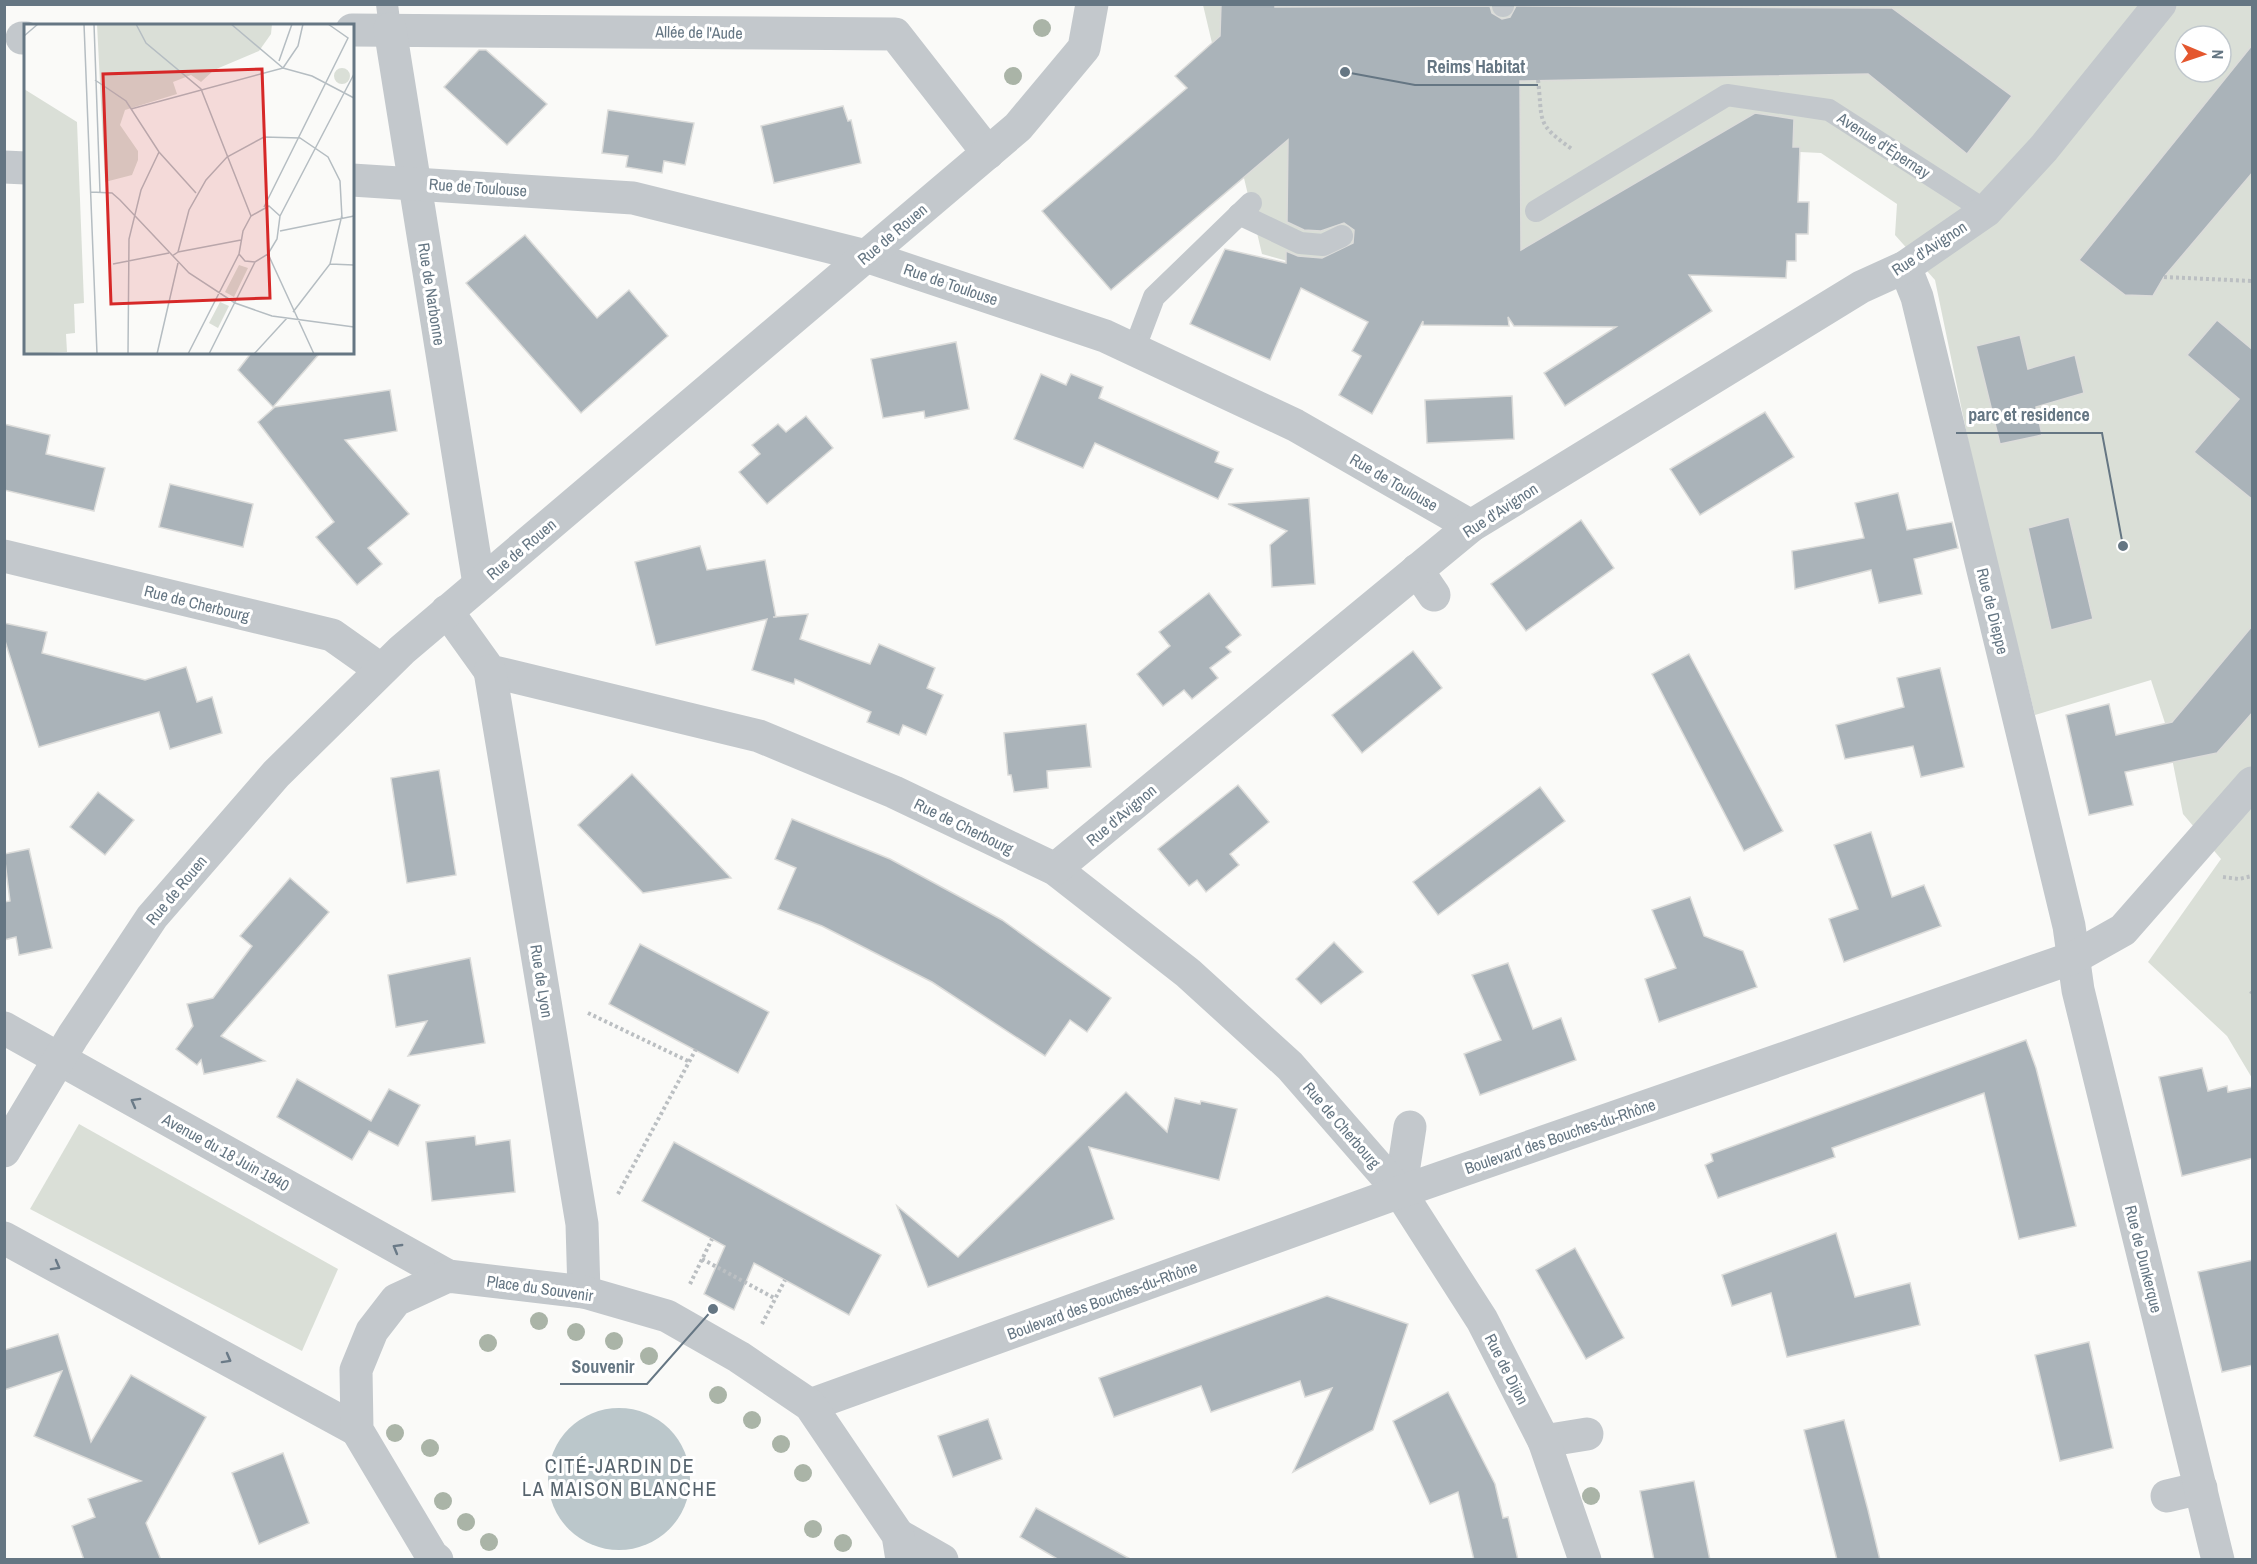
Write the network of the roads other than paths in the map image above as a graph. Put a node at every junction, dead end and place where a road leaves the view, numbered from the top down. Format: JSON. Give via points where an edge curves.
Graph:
{"nodes":[{"id":1,"x":1092,"y":4,"type":"edge"},
{"id":2,"x":2160,"y":4,"type":"edge"},
{"id":3,"x":388,"y":17,"type":"edge"},
{"id":4,"x":354,"y":29,"type":"edge"},
{"id":5,"x":988,"y":153,"type":"junction"},
{"id":6,"x":4,"y":167,"type":"edge"},
{"id":7,"x":24,"y":168,"type":"edge"},
{"id":8,"x":354,"y":180,"type":"edge"},
{"id":9,"x":413,"y":182,"type":"junction"},
{"id":10,"x":1536,"y":211,"type":"dead end"},
{"id":11,"x":1986,"y":211,"type":"junction"},
{"id":12,"x":1342,"y":236,"type":"dead end"},
{"id":13,"x":866,"y":256,"type":"junction"},
{"id":14,"x":1905,"y":267,"type":"junction"},
{"id":15,"x":1134,"y":350,"type":"junction"},
{"id":16,"x":1472,"y":526,"type":"junction"},
{"id":17,"x":4,"y":556,"type":"edge"},
{"id":18,"x":479,"y":584,"type":"junction"},
{"id":19,"x":447,"y":611,"type":"junction"},
{"id":20,"x":380,"y":669,"type":"junction"},
{"id":21,"x":490,"y":672,"type":"junction"},
{"id":22,"x":2253,"y":783,"type":"edge"},
{"id":23,"x":1055,"y":869,"type":"junction"},
{"id":24,"x":2075,"y":957,"type":"junction"},
{"id":25,"x":4,"y":1028,"type":"edge"},
{"id":26,"x":59,"y":1059,"type":"junction"},
{"id":27,"x":1410,"y":1127,"type":"dead end"},
{"id":28,"x":4,"y":1151,"type":"edge"},
{"id":29,"x":1400,"y":1192,"type":"junction"},
{"id":30,"x":4,"y":1238,"type":"edge"},
{"id":31,"x":448,"y":1276,"type":"junction"},
{"id":32,"x":584,"y":1292,"type":"junction"},
{"id":33,"x":810,"y":1405,"type":"junction"},
{"id":34,"x":357,"y":1430,"type":"junction"},
{"id":35,"x":1587,"y":1434,"type":"dead end"},
{"id":36,"x":1544,"y":1441,"type":"junction"},
{"id":37,"x":2201,"y":1488,"type":"junction"},
{"id":38,"x":2167,"y":1496,"type":"dead end"},
{"id":39,"x":900,"y":1547,"type":"edge"},
{"id":40,"x":431,"y":1558,"type":"edge"},
{"id":41,"x":942,"y":1560,"type":"edge"},
{"id":42,"x":1585,"y":1560,"type":"edge"},
{"id":43,"x":2218,"y":1560,"type":"edge"}],
"edges":[{"from":1,"to":5,"type":"street","name":"Rue de Rouen","via":[[1084,48],[1018,127]]},
{"from":2,"to":11,"type":"street","via":[[2044,148]]},
{"from":3,"to":4,"type":"street","name":"Allée de l'Aude"},
{"from":3,"to":5,"type":"street","name":"Allée de l'Aude","via":[[895,34]]},
{"from":3,"to":9,"type":"street","name":"Rue de Narbonne"},
{"from":5,"to":13,"type":"street","name":"Rue de Rouen"},
{"from":6,"to":7,"type":"street"},
{"from":8,"to":9,"type":"street","name":"Rue de Toulouse"},
{"from":9,"to":13,"type":"street","name":"Rue de Toulouse","via":[[633,198]]},
{"from":9,"to":18,"type":"street","name":"Rue de Narbonne"},
{"from":10,"to":11,"type":"lane","name":"Avenue d'Épernay","via":[[1727,95],[1829,110]]},
{"from":11,"to":14,"type":"street","name":"Rue d'Avignon"},
{"from":12,"to":15,"type":"lane","via":[[1323,245],[1300,243],[1245,208],[1154,297]]},
{"from":13,"to":15,"type":"street","name":"Rue de Toulouse","via":[[1104,336]]},
{"from":13,"to":18,"type":"street","name":"Rue de Rouen"},
{"from":14,"to":16,"type":"street","name":"Rue d'Avignon","via":[[1851,293]]},
{"from":14,"to":24,"type":"street","name":"Rue de Dieppe","via":[[1917,297]]},
{"from":15,"to":16,"type":"street","name":"Rue de Toulouse","via":[[1295,425]]},
{"from":16,"to":23,"type":"street","name":"Rue d'Avignon","via":[[1426,582]]},
{"from":17,"to":20,"type":"street","name":"Rue de Cherbourg","via":[[332,635]]},
{"from":18,"to":19,"type":"street","name":"Rue de Rouen"},
{"from":19,"to":20,"type":"street","name":"Rue de Rouen"},
{"from":19,"to":21,"type":"street"},
{"from":20,"to":26,"type":"street","name":"Rue de Rouen","via":[[276,774],[152,917]]},
{"from":21,"to":23,"type":"street","name":"Rue de Cherbourg","via":[[759,736],[894,792]]},
{"from":21,"to":32,"type":"street","name":"Rue de Lyon","via":[[580,1214]]},
{"from":22,"to":24,"type":"street","name":"Boulevard des Bouches-du-Rhône","via":[[2123,930]]},
{"from":23,"to":29,"type":"street","name":"Rue de Cherbourg","via":[[1188,973],[1290,1066]]},
{"from":24,"to":29,"type":"street","name":"Boulevard des Bouches-du-Rhône"},
{"from":24,"to":37,"type":"street","name":"Rue de Dunkerque","via":[[2078,990]]},
{"from":25,"to":26,"type":"street","name":"Avenue du 18 Juin 1940"},
{"from":26,"to":28,"type":"street","name":"Rue de Rouen"},
{"from":31,"to":26,"type":"street","name":"Avenue du 18 Juin 1940","one_way":true},
{"from":27,"to":29,"type":"street"},
{"from":29,"to":33,"type":"street","name":"Boulevard des Bouches-du-Rhône"},
{"from":29,"to":36,"type":"street","name":"Rue de Dijon","via":[[1482,1320]]},
{"from":30,"to":34,"type":"street","one_way":true},
{"from":31,"to":32,"type":"street","name":"Place du Souvenir"},
{"from":31,"to":34,"type":"street","via":[[396,1300],[372,1331],[356,1370]]},
{"from":32,"to":33,"type":"street","name":"Place du Souvenir","via":[[672,1319],[744,1360]]},
{"from":33,"to":39,"type":"street","name":"Place du Souvenir"},
{"from":34,"to":40,"type":"street"},
{"from":35,"to":36,"type":"street"},
{"from":36,"to":42,"type":"street","name":"Rue de Dijon"},
{"from":37,"to":38,"type":"street"},
{"from":37,"to":43,"type":"street","name":"Rue de Dunkerque"},
{"from":39,"to":41,"type":"street"}]}
